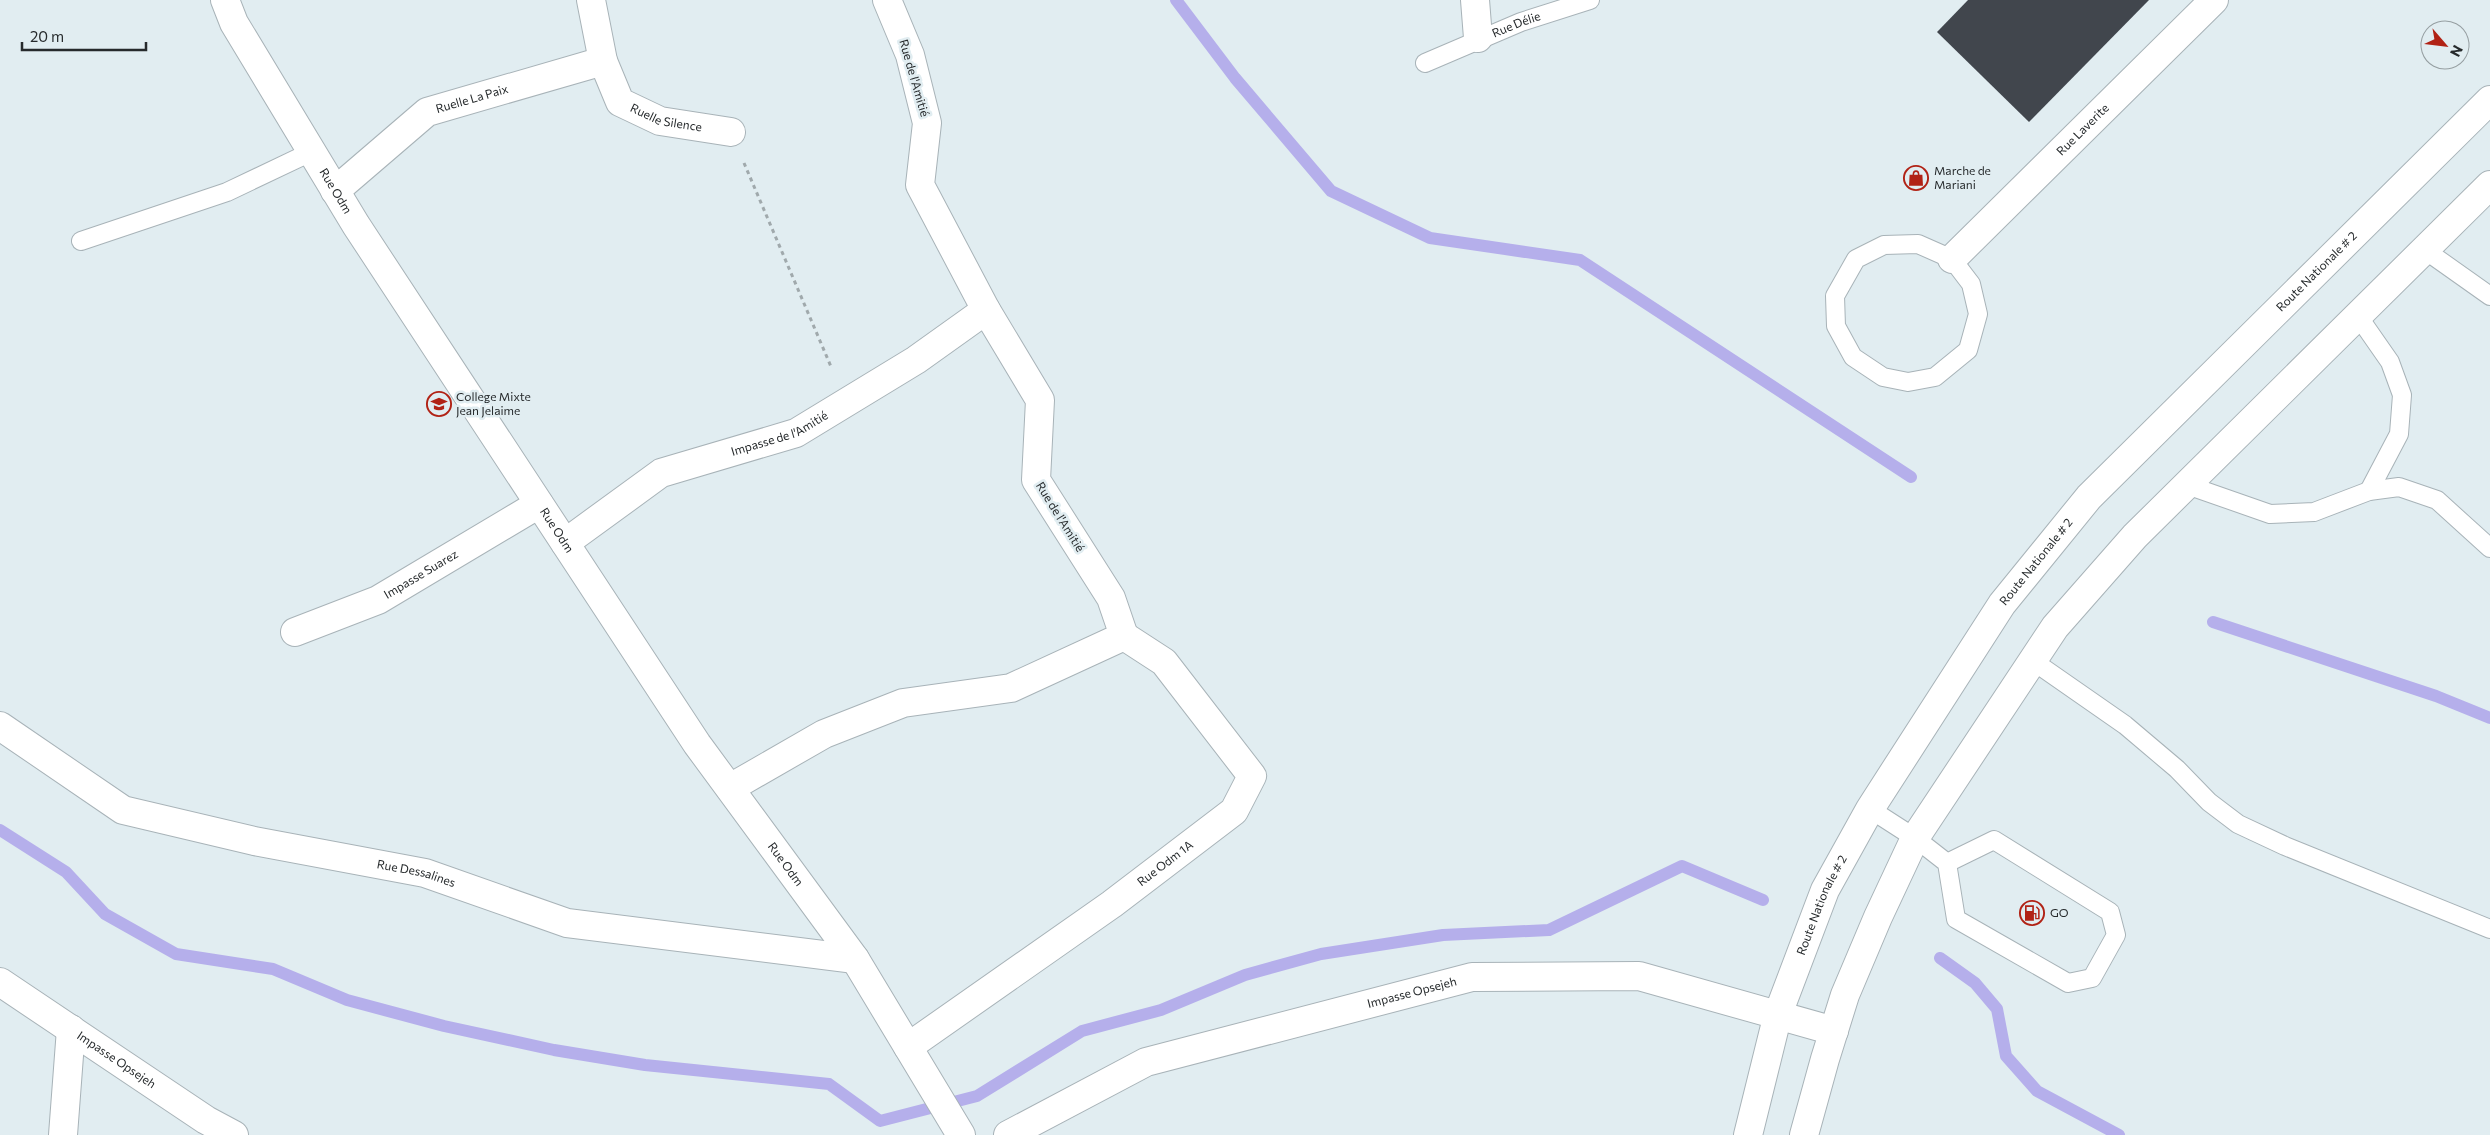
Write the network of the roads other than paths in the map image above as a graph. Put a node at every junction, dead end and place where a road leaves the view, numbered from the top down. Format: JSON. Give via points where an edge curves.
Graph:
{"nodes":[{"id":1,"x":225,"y":0,"type":"edge"},
{"id":2,"x":590,"y":0,"type":"edge"},
{"id":3,"x":887,"y":0,"type":"edge"},
{"id":4,"x":1475,"y":0,"type":"edge"},
{"id":5,"x":1590,"y":0,"type":"edge"},
{"id":6,"x":2214,"y":0,"type":"edge"},
{"id":7,"x":1478,"y":38,"type":"junction"},
{"id":8,"x":603,"y":61,"type":"junction"},
{"id":9,"x":1425,"y":63,"type":"dead end"},
{"id":10,"x":2490,"y":100,"type":"edge"},
{"id":11,"x":731,"y":132,"type":"road end"},
{"id":12,"x":312,"y":152,"type":"junction"},
{"id":13,"x":2490,"y":185,"type":"edge"},
{"id":14,"x":335,"y":190,"type":"junction"},
{"id":15,"x":81,"y":241,"type":"dead end"},
{"id":16,"x":2425,"y":250,"type":"junction"},
{"id":17,"x":1952,"y":259,"type":"junction"},
{"id":18,"x":2490,"y":296,"type":"edge"},
{"id":19,"x":986,"y":310,"type":"junction"},
{"id":20,"x":2358,"y":316,"type":"junction"},
{"id":21,"x":2187,"y":485,"type":"junction"},
{"id":22,"x":2369,"y":491,"type":"junction"},
{"id":23,"x":539,"y":504,"type":"junction"},
{"id":24,"x":565,"y":543,"type":"junction"},
{"id":25,"x":2490,"y":548,"type":"edge"},
{"id":26,"x":295,"y":632,"type":"dead end"},
{"id":27,"x":1124,"y":636,"type":"junction"},
{"id":28,"x":2033,"y":660,"type":"junction"},
{"id":29,"x":0,"y":726,"type":"edge"},
{"id":30,"x":730,"y":788,"type":"junction"},
{"id":31,"x":1870,"y":809,"type":"junction"},
{"id":32,"x":1915,"y":838,"type":"junction"},
{"id":33,"x":1947,"y":864,"type":"junction"},
{"id":34,"x":2490,"y":929,"type":"edge"},
{"id":35,"x":855,"y":959,"type":"junction"},
{"id":36,"x":0,"y":982,"type":"edge"},
{"id":37,"x":1778,"y":1014,"type":"junction"},
{"id":38,"x":71,"y":1029,"type":"junction"},
{"id":39,"x":1834,"y":1031,"type":"junction"},
{"id":40,"x":908,"y":1048,"type":"junction"},
{"id":41,"x":63,"y":1135,"type":"edge"},
{"id":42,"x":234,"y":1135,"type":"edge"},
{"id":43,"x":961,"y":1135,"type":"edge"},
{"id":44,"x":1008,"y":1135,"type":"edge"},
{"id":45,"x":1748,"y":1135,"type":"edge"},
{"id":46,"x":1804,"y":1135,"type":"edge"}],
"edges":[{"from":1,"to":12,"type":"street","name":"Rue Odm","via":[[234,23]]},
{"from":2,"to":8,"type":"street","name":"Ruelle Silence"},
{"from":3,"to":19,"type":"street","name":"Rue de l'Amitié","via":[[910,55],[927,123],[920,185]]},
{"from":4,"to":7,"type":"street","name":"Rue Délie"},
{"from":5,"to":7,"type":"lane","name":"Rue Délie"},
{"from":6,"to":17,"type":"street","name":"Rue Laverite"},
{"from":7,"to":9,"type":"lane"},
{"from":8,"to":11,"type":"street","name":"Ruelle Silence","via":[[620,102],[660,122]]},
{"from":8,"to":14,"type":"street","name":"Ruelle La Paix","via":[[428,112]]},
{"from":10,"to":31,"type":"street","name":"Route Nationale # 2","via":[[2089,496],[2002,604]]},
{"from":12,"to":14,"type":"street","name":"Rue Odm"},
{"from":12,"to":15,"type":"lane","via":[[227,192]]},
{"from":13,"to":16,"type":"street"},
{"from":14,"to":23,"type":"street","name":"Rue Odm"},
{"from":16,"to":18,"type":"lane"},
{"from":16,"to":20,"type":"street"},
{"from":17,"to":17,"type":"lane","via":[[1971,284],[1978,314],[1968,350],[1935,377],[1908,382],[1883,377],[1853,357],[1836,326],[1835,296],[1856,259],[1884,245],[1918,244]]},
{"from":19,"to":24,"type":"street","name":"Impasse de l'Amitié","via":[[916,360],[796,433],[661,473]]},
{"from":19,"to":27,"type":"street","name":"Rue de l'Amitié","via":[[1040,400],[1036,480],[1111,598]]},
{"from":20,"to":21,"type":"street"},
{"from":20,"to":22,"type":"lane","via":[[2390,362],[2402,395],[2399,434]]},
{"from":21,"to":22,"type":"lane","via":[[2270,514],[2314,512]]},
{"from":21,"to":28,"type":"street","via":[[2135,536],[2055,627]]},
{"from":22,"to":25,"type":"lane","via":[[2399,488],[2436,500]]},
{"from":23,"to":24,"type":"street","name":"Rue Odm"},
{"from":23,"to":26,"type":"street","name":"Impasse Suarez","via":[[378,600]]},
{"from":24,"to":30,"type":"street","name":"Rue Odm","via":[[697,744]]},
{"from":27,"to":30,"type":"street","via":[[1011,688],[903,704],[824,734]]},
{"from":27,"to":40,"type":"street","name":"Rue Odm 1A","via":[[1164,662],[1252,776],[1234,811],[1112,904]]},
{"from":28,"to":32,"type":"street"},
{"from":28,"to":34,"type":"lane","via":[[2125,724],[2209,802],[2238,824]]},
{"from":29,"to":35,"type":"street","name":"Rue Dessalines","via":[[123,810],[254,841],[425,872],[568,923]]},
{"from":30,"to":35,"type":"street","name":"Rue Odm"},
{"from":31,"to":32,"type":"lane"},
{"from":31,"to":37,"type":"street","name":"Route Nationale # 2","via":[[1825,890]]},
{"from":32,"to":33,"type":"lane"},
{"from":32,"to":39,"type":"street","via":[[1878,917]]},
{"from":33,"to":33,"type":"lane","via":[[1994,840],[2110,912],[2116,935],[2092,978],[2068,983],[1956,919]]},
{"from":35,"to":40,"type":"street","name":"Rue Odm"},
{"from":36,"to":38,"type":"street","name":"Impasse Opsejeh"},
{"from":37,"to":39,"type":"street","name":"Impasse Opsejeh"},
{"from":37,"to":44,"type":"street","name":"Impasse Opsejeh","via":[[1639,976],[1472,976],[1146,1062]]},
{"from":37,"to":45,"type":"street","name":"Route Nationale # 2"},
{"from":38,"to":41,"type":"street"},
{"from":38,"to":42,"type":"street","name":"Impasse Opsejeh","via":[[206,1120]]},
{"from":39,"to":46,"type":"street"},
{"from":40,"to":43,"type":"street","name":"Rue Odm"}]}
